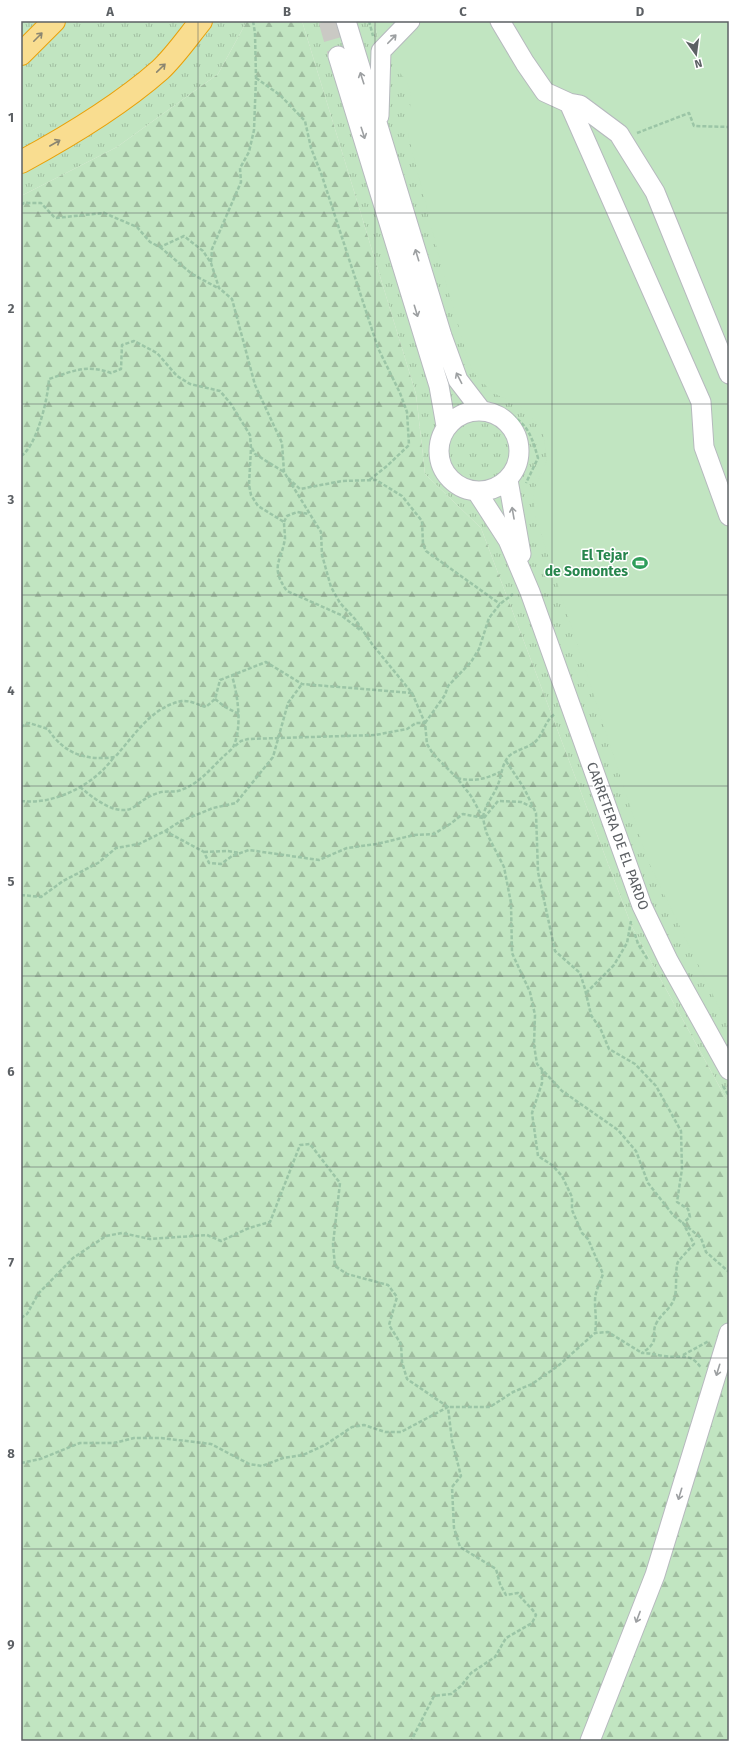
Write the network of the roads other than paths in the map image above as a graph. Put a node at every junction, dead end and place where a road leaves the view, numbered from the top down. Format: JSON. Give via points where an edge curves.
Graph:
{"nodes":[{"id":1,"x":54,"y":21,"type":"edge"},
{"id":2,"x":201,"y":21,"type":"edge"},
{"id":3,"x":346,"y":21,"type":"edge"},
{"id":4,"x":410,"y":21,"type":"edge"},
{"id":5,"x":500,"y":21,"type":"edge"},
{"id":6,"x":21,"y":54,"type":"edge"},
{"id":7,"x":338,"y":56,"type":"tunnel mouth"},
{"id":8,"x":569,"y":102,"type":"junction"},
{"id":9,"x":379,"y":130,"type":"junction"},
{"id":10,"x":21,"y":162,"type":"edge"},
{"id":11,"x":729,"y":374,"type":"edge"},
{"id":12,"x":487,"y":407,"type":"junction"},
{"id":13,"x":446,"y":426,"type":"junction"},
{"id":14,"x":516,"y":483,"type":"junction"},
{"id":15,"x":477,"y":492,"type":"junction"},
{"id":16,"x":729,"y":516,"type":"edge"},
{"id":17,"x":530,"y":592,"type":"junction"},
{"id":18,"x":729,"y":1070,"type":"edge"},
{"id":19,"x":729,"y":1333,"type":"edge"},
{"id":20,"x":590,"y":1741,"type":"edge"}],
"edges":[{"from":6,"to":1,"type":"highway","one_way":true},
{"from":10,"to":2,"type":"highway","one_way":true,"via":[[59,141],[155,73]]},
{"from":9,"to":3,"type":"street","one_way":true},
{"from":9,"to":4,"type":"street","one_way":true,"via":[[381,51]]},
{"from":5,"to":8,"type":"street","via":[[545,92]]},
{"from":7,"to":13,"type":"street","one_way":true,"via":[[439,386]]},
{"from":8,"to":11,"type":"street","via":[[580,105],[618,134],[655,192]]},
{"from":8,"to":16,"type":"street","via":[[701,402],[704,447]]},
{"from":12,"to":9,"type":"street","one_way":true,"via":[[458,380]]},
{"from":12,"to":13,"type":"street","via":[[462,415]]},
{"from":12,"to":14,"type":"street","via":[[509,423],[517,436],[520,452]]},
{"from":13,"to":15,"type":"street","via":[[440,439],[438,454],[442,468],[450,480],[463,489]]},
{"from":14,"to":15,"type":"street"},
{"from":17,"to":14,"type":"street","name":"CARRETERA DE EL PARDO","one_way":true,"via":[[517,536]]},
{"from":15,"to":17,"type":"street","name":"CARRETERA DE EL PARDO","via":[[508,540]]},
{"from":17,"to":18,"type":"street","name":"CARRETERA DE EL PARDO","via":[[642,906],[668,960]]},
{"from":19,"to":20,"type":"street","one_way":true,"via":[[655,1575]]}]}
